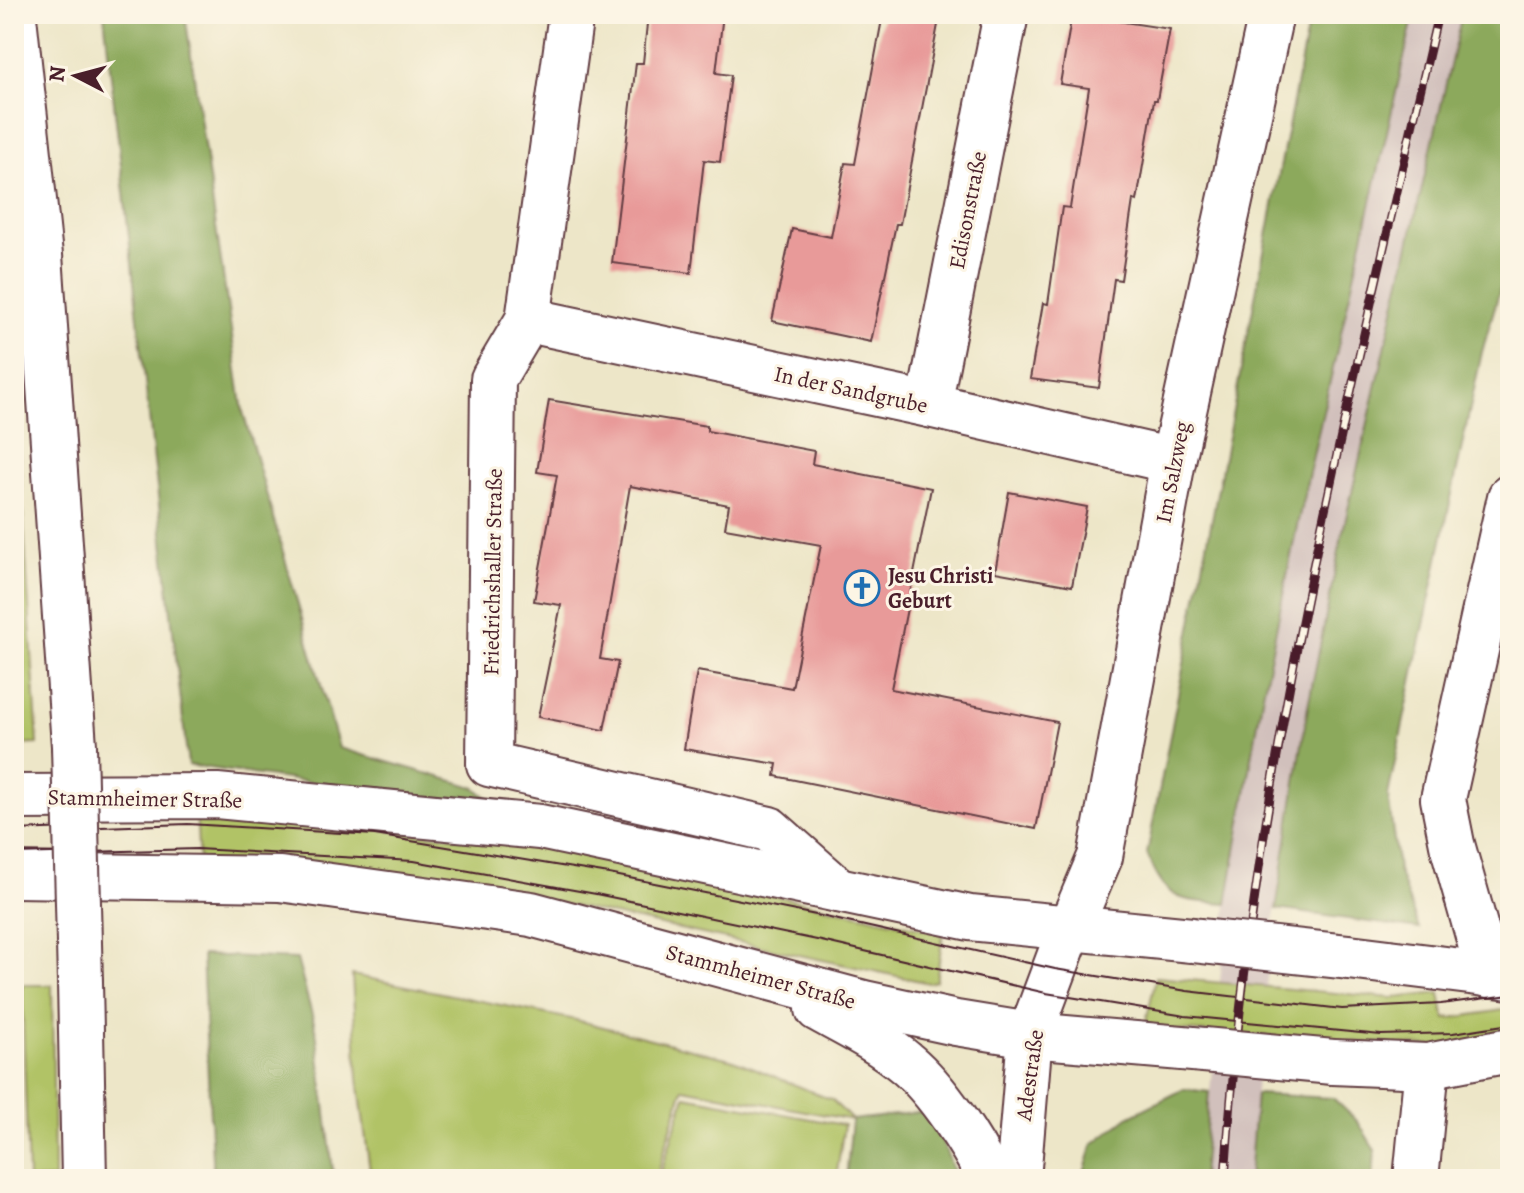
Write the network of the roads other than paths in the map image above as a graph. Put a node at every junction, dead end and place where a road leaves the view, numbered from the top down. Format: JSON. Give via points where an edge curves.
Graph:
{"nodes":[{"id":1,"x":571,"y":14,"type":"edge"},
{"id":2,"x":1006,"y":14,"type":"edge"},
{"id":3,"x":1271,"y":14,"type":"edge"},
{"id":4,"x":14,"y":17,"type":"edge"},
{"id":5,"x":528,"y":320,"type":"junction"},
{"id":6,"x":929,"y":405,"type":"junction"},
{"id":7,"x":1173,"y":461,"type":"junction"},
{"id":8,"x":1510,"y":497,"type":"edge"},
{"id":9,"x":14,"y":797,"type":"edge"},
{"id":10,"x":14,"y":875,"type":"edge"},
{"id":11,"x":838,"y":890,"type":"junction"},
{"id":12,"x":1070,"y":928,"type":"junction"},
{"id":13,"x":745,"y":971,"type":"junction"},
{"id":14,"x":1500,"y":976,"type":"edge"},
{"id":15,"x":1030,"y":1035,"type":"junction"},
{"id":16,"x":1510,"y":1050,"type":"edge"},
{"id":17,"x":1427,"y":1066,"type":"junction"},
{"id":18,"x":84,"y":1179,"type":"edge"},
{"id":19,"x":990,"y":1179,"type":"edge"},
{"id":20,"x":1018,"y":1179,"type":"edge"},
{"id":21,"x":1416,"y":1179,"type":"edge"}],
"edges":[{"from":1,"to":5,"type":"main road","name":"Friedrichshaller Straße"},
{"from":2,"to":6,"type":"main road","name":"Edisonstraße"},
{"from":3,"to":7,"type":"main road","name":"Im Salzweg"},
{"from":4,"to":18,"type":"main road","bridge":true,"via":[[40,255],[74,746]]},
{"from":5,"to":6,"type":"main road","name":"In der Sandgrube"},
{"from":5,"to":11,"type":"main road","name":"Friedrichshaller Straße","via":[[493,379],[489,764],[769,829]]},
{"from":6,"to":7,"type":"main road","name":"In der Sandgrube"},
{"from":7,"to":12,"type":"main road","name":"Im Salzweg","via":[[1100,857]]},
{"from":8,"to":14,"type":"main road","via":[[1443,799],[1452,844]]},
{"from":9,"to":11,"type":"main road","name":"Stammheimer Straße","via":[[217,796],[540,827]]},
{"from":10,"to":13,"type":"main road","name":"Stammheimer Straße","via":[[280,879],[531,914]]},
{"from":11,"to":12,"type":"main road","name":"Stammheimer Straße","via":[[970,918]]},
{"from":12,"to":14,"type":"main road","name":"Stammheimer Straße","bridge":true},
{"from":12,"to":15,"type":"main road","name":"Adestraße"},
{"from":13,"to":15,"type":"main road","name":"Stammheimer Straße","via":[[864,1003]]},
{"from":13,"to":19,"type":"main road","via":[[869,1036],[910,1065],[974,1148]]},
{"from":15,"to":17,"type":"main road","name":"Stammheimer Straße","bridge":true},
{"from":15,"to":20,"type":"main road","name":"Adestraße"},
{"from":16,"to":17,"type":"main road","name":"Stammheimer Straße"},
{"from":17,"to":21,"type":"main road"}]}
